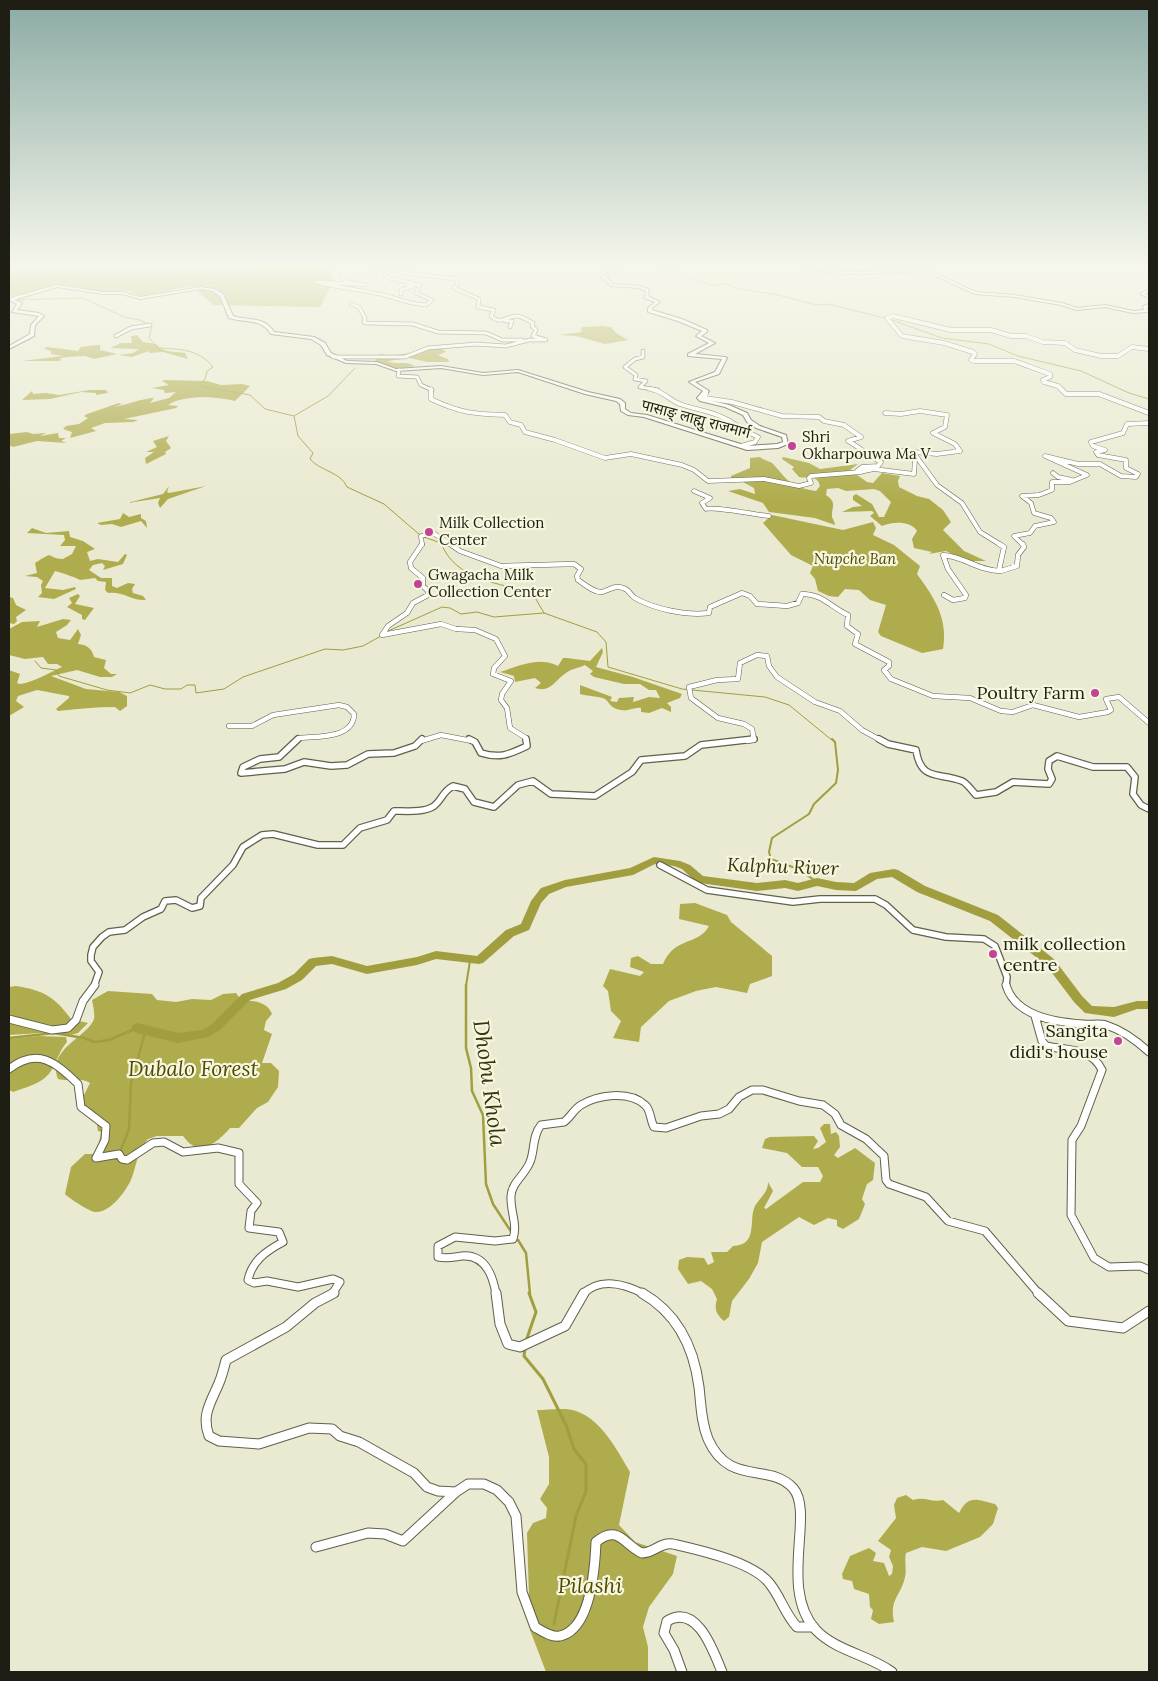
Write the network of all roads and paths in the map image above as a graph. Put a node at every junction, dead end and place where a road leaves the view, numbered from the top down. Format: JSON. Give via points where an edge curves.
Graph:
{"nodes":[{"id":1,"x":322,"y":344,"type":"edge"},
{"id":2,"x":471,"y":344,"type":"edge"},
{"id":3,"x":483,"y":344,"type":"edge"},
{"id":4,"x":512,"y":344,"type":"edge"},
{"id":5,"x":710,"y":344,"type":"edge"},
{"id":6,"x":949,"y":344,"type":"edge"},
{"id":7,"x":1067,"y":344,"type":"edge"},
{"id":8,"x":1149,"y":349,"type":"edge"},
{"id":9,"x":643,"y":351,"type":"dead end"},
{"id":10,"x":333,"y":356,"type":"junction"},
{"id":11,"x":398,"y":370,"type":"junction"},
{"id":12,"x":706,"y":393,"type":"junction"},
{"id":13,"x":884,"y":412,"type":"dead end"},
{"id":14,"x":1149,"y":413,"type":"edge"},
{"id":15,"x":1149,"y":423,"type":"edge"},
{"id":16,"x":741,"y":446,"type":"junction"},
{"id":17,"x":913,"y":456,"type":"junction"},
{"id":18,"x":861,"y":472,"type":"junction"},
{"id":19,"x":1053,"y":473,"type":"dead end"},
{"id":20,"x":1077,"y":479,"type":"junction"},
{"id":21,"x":694,"y":490,"type":"dead end"},
{"id":22,"x":769,"y":516,"type":"dead end"},
{"id":23,"x":1000,"y":571,"type":"junction"},
{"id":24,"x":944,"y":595,"type":"dead end"},
{"id":25,"x":1149,"y":724,"type":"edge"},
{"id":26,"x":229,"y":726,"type":"dead end"},
{"id":27,"x":1149,"y":809,"type":"edge"},
{"id":28,"x":660,"y":864,"type":"dead end"},
{"id":29,"x":1035,"y":1016,"type":"junction"},
{"id":30,"x":9,"y":1018,"type":"edge"},
{"id":31,"x":1149,"y":1052,"type":"edge"},
{"id":32,"x":9,"y":1069,"type":"edge"},
{"id":33,"x":1149,"y":1270,"type":"edge"},
{"id":34,"x":1149,"y":1311,"type":"edge"},
{"id":35,"x":456,"y":1492,"type":"junction"},
{"id":36,"x":316,"y":1547,"type":"dead end"},
{"id":37,"x":812,"y":1627,"type":"junction"},
{"id":38,"x":682,"y":1672,"type":"edge"},
{"id":39,"x":722,"y":1672,"type":"edge"},
{"id":40,"x":892,"y":1672,"type":"edge"}],
"edges":[{"from":1,"to":10,"type":"main road","name":"पासाङ् लाह्मु राजमार्ग"},
{"from":2,"to":10,"type":"street","via":[[428,348],[412,356]]},
{"from":3,"to":4,"type":"street"},
{"from":5,"to":12,"type":"main road","name":"पासाङ् लाह्मु राजमार्ग","via":[[690,355],[726,359],[717,373],[691,382]]},
{"from":6,"to":14,"type":"street","via":[[973,352],[971,360],[974,361],[1007,360],[1050,374],[1044,382],[1058,386],[1066,394],[1098,394]]},
{"from":7,"to":8,"type":"street","via":[[1075,350],[1100,356],[1120,355],[1121,350],[1128,347]]},
{"from":9,"to":16,"type":"street","via":[[644,357],[625,367],[636,375],[635,379],[646,381],[640,387],[658,390],[678,404],[728,420],[758,438]]},
{"from":10,"to":11,"type":"main road","name":"पासाङ् लाह्मु राजमार्ग"},
{"from":11,"to":16,"type":"main road","name":"पासाङ् लाह्मु राजमार्ग","via":[[441,367],[483,374],[518,371],[618,400],[627,413]]},
{"from":11,"to":18,"type":"street","via":[[398,376],[416,377],[421,385],[432,390],[430,399],[448,408],[471,414],[504,415],[510,422],[521,425],[525,432],[607,459],[629,454],[682,464],[702,474],[708,481],[764,479],[790,486],[811,483],[808,478],[811,476]]},
{"from":12,"to":16,"type":"main road","name":"पासाङ् लाह्मु राजमार्ग","via":[[700,398],[702,400],[745,414],[753,424],[784,436],[786,441],[778,446]]},
{"from":12,"to":18,"type":"street","via":[[705,398],[709,400],[732,402],[782,416],[817,417],[844,425],[860,437],[848,441],[881,462],[878,466],[862,467],[858,471]]},
{"from":13,"to":17,"type":"street","via":[[920,411],[947,415],[945,427],[933,433],[960,451],[937,454],[902,451]]},
{"from":15,"to":20,"type":"street","via":[[1127,424],[1122,434],[1091,442],[1105,450],[1095,454],[1126,460],[1126,468],[1138,474],[1136,476],[1121,476],[1102,465],[1044,456],[1087,475]]},
{"from":17,"to":18,"type":"street","via":[[914,474],[871,469]]},
{"from":17,"to":23,"type":"street","via":[[918,458],[937,485],[962,503],[980,532],[1004,547]]},
{"from":19,"to":20,"type":"street","via":[[1066,480]]},
{"from":20,"to":23,"type":"street","via":[[1066,483],[1052,482],[1052,490],[1048,493],[1022,496],[1031,503],[1034,513],[1054,522],[1014,536],[1024,545],[1018,555],[1017,566]]},
{"from":21,"to":22,"type":"street","via":[[710,498],[702,503],[706,509],[712,507]]},
{"from":23,"to":24,"type":"street","via":[[983,571],[951,555],[942,555],[966,595],[956,600]]},
{"from":25,"to":26,"type":"street","via":[[1130,704],[1116,697],[1106,699],[1111,710],[1108,712],[1084,717],[1033,704],[1007,712],[970,698],[924,693],[888,676],[884,670],[889,662],[857,646],[858,634],[847,626],[848,615],[815,594],[802,594],[796,605],[781,606],[757,604],[747,594],[738,594],[710,606],[709,613],[695,616],[637,599],[622,587],[610,587],[601,592],[593,590],[578,580],[581,569],[574,564],[501,566],[460,551],[432,533],[422,535],[420,551],[410,562],[411,568],[423,578],[428,595],[413,603],[407,613],[388,626],[382,635],[441,624],[474,630],[496,639],[505,656],[493,674],[511,681],[501,700],[507,708],[510,728],[526,738],[527,746],[503,757],[493,757],[481,753],[475,742],[468,739],[441,735],[424,738],[415,746],[394,753],[368,754],[347,765],[304,762],[285,769],[247,774],[241,773],[243,767],[260,759],[279,757],[299,738],[333,735],[347,730],[354,721],[354,714],[339,705],[273,715],[252,726]]},
{"from":27,"to":30,"type":"street","via":[[1141,805],[1133,794],[1135,777],[1126,767],[1093,767],[1057,756],[1049,761],[1052,779],[1049,784],[1013,782],[996,792],[976,795],[963,781],[938,777],[923,769],[916,750],[888,744],[862,730],[840,711],[815,702],[792,688],[777,677],[767,656],[760,654],[740,664],[738,679],[699,684],[688,690],[691,698],[721,720],[744,724],[752,729],[754,740],[702,745],[685,756],[641,760],[632,772],[594,796],[551,794],[533,781],[518,785],[494,807],[474,802],[464,789],[453,786],[444,791],[434,806],[394,811],[387,820],[360,828],[343,846],[262,835],[243,848],[233,865],[201,898],[200,906],[192,908],[179,899],[171,899],[165,901],[161,909],[125,930],[109,932],[102,937],[90,956],[99,972],[98,983],[68,1028],[55,1031]]},
{"from":28,"to":29,"type":"street","via":[[707,890],[793,902],[875,899],[913,930],[954,938],[984,939],[998,952],[1007,977],[1005,982],[1009,996]]},
{"from":29,"to":31,"type":"street","via":[[1106,1025],[1134,1038]]},
{"from":29,"to":33,"type":"street","via":[[1039,1035],[1046,1046],[1087,1053],[1098,1061],[1102,1070],[1081,1126],[1072,1140],[1070,1205],[1074,1221],[1094,1258],[1100,1262]]},
{"from":32,"to":35,"type":"street","via":[[23,1057],[40,1056],[78,1084],[77,1098],[84,1111],[106,1126],[106,1140],[96,1158],[119,1154],[127,1160],[153,1144],[164,1142],[182,1152],[218,1148],[239,1152],[240,1184],[257,1202],[251,1211],[249,1228],[279,1232],[283,1242],[266,1251],[248,1272],[248,1280],[298,1287],[333,1279],[340,1282],[333,1294],[286,1327],[226,1360],[207,1406],[209,1436],[230,1443],[258,1444],[314,1428],[332,1429],[414,1473],[427,1487]]},
{"from":34,"to":37,"type":"street","via":[[1123,1328],[1068,1321],[1044,1300],[985,1232],[948,1221],[926,1197],[889,1184],[884,1156],[866,1139],[841,1125],[835,1114],[823,1105],[771,1091],[752,1090],[739,1096],[720,1114],[701,1116],[659,1129],[650,1122],[646,1106],[631,1097],[619,1096],[588,1103],[573,1111],[564,1122],[546,1123],[536,1129],[530,1161],[512,1189],[516,1228],[513,1239],[494,1241],[455,1237],[438,1246],[438,1257],[466,1254],[484,1263],[497,1286],[499,1326],[508,1344],[524,1346],[565,1326],[588,1288],[599,1285],[622,1285],[659,1304],[676,1324],[694,1361],[700,1416],[713,1449],[735,1470],[780,1480],[796,1492],[800,1511],[798,1593]]},
{"from":35,"to":36,"type":"street","via":[[403,1541],[387,1534],[371,1533]]},
{"from":35,"to":37,"type":"street","via":[[468,1484],[484,1484],[510,1502],[516,1516],[522,1592],[535,1627],[542,1631],[559,1636],[567,1634],[579,1621],[588,1598],[596,1542],[610,1535],[622,1536],[638,1552],[650,1552],[665,1543],[684,1546],[758,1572],[769,1582],[790,1621],[797,1627]]},
{"from":37,"to":40,"type":"street","via":[[839,1647],[877,1660]]},
{"from":38,"to":39,"type":"street","via":[[664,1633],[667,1621],[676,1616],[697,1624]]}]}
